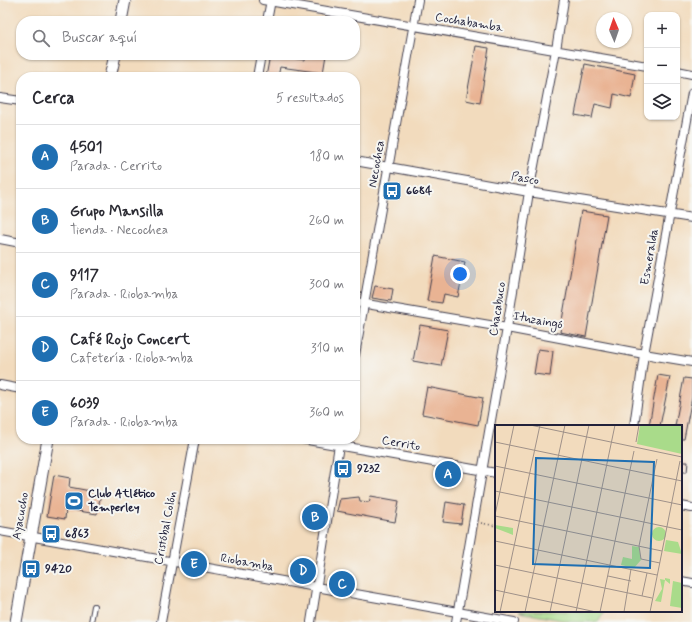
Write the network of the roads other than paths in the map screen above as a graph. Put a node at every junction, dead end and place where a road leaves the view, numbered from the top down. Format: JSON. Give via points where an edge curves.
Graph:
{"nodes":[{"id":1,"x":125,"y":0,"type":"edge"},
{"id":2,"x":268,"y":0,"type":"edge"},
{"id":3,"x":418,"y":0,"type":"edge"},
{"id":4,"x":564,"y":0,"type":"edge"},
{"id":5,"x":122,"y":16,"type":"edge"},
{"id":6,"x":267,"y":16,"type":"edge"},
{"id":7,"x":358,"y":16,"type":"edge"},
{"id":8,"x":360,"y":16,"type":"edge"},
{"id":9,"x":414,"y":26,"type":"junction"},
{"id":10,"x":556,"y":50,"type":"junction"},
{"id":11,"x":113,"y":60,"type":"edge"},
{"id":12,"x":260,"y":60,"type":"edge"},
{"id":13,"x":644,"y":65,"type":"edge"},
{"id":14,"x":111,"y":72,"type":"edge"},
{"id":15,"x":258,"y":72,"type":"edge"},
{"id":16,"x":680,"y":72,"type":"edge"},
{"id":17,"x":692,"y":74,"type":"edge"},
{"id":18,"x":692,"y":93,"type":"edge"},
{"id":19,"x":0,"y":98,"type":"edge"},
{"id":20,"x":16,"y":100,"type":"edge"},
{"id":21,"x":360,"y":162,"type":"edge"},
{"id":22,"x":389,"y":167,"type":"junction"},
{"id":23,"x":529,"y":192,"type":"junction"},
{"id":24,"x":670,"y":214,"type":"junction"},
{"id":25,"x":692,"y":218,"type":"edge"},
{"id":26,"x":0,"y":240,"type":"edge"},
{"id":27,"x":16,"y":242,"type":"edge"},
{"id":28,"x":360,"y":303,"type":"edge"},
{"id":29,"x":364,"y":303,"type":"junction"},
{"id":30,"x":360,"y":326,"type":"edge"},
{"id":31,"x":507,"y":328,"type":"junction"},
{"id":32,"x":644,"y":354,"type":"junction"},
{"id":33,"x":692,"y":362,"type":"edge"},
{"id":34,"x":0,"y":385,"type":"edge"},
{"id":35,"x":16,"y":388,"type":"edge"},
{"id":36,"x":634,"y":425,"type":"edge"},
{"id":37,"x":47,"y":444,"type":"edge"},
{"id":38,"x":194,"y":444,"type":"edge"},
{"id":39,"x":339,"y":444,"type":"edge"},
{"id":40,"x":349,"y":444,"type":"edge"},
{"id":41,"x":482,"y":470,"type":"junction"},
{"id":42,"x":495,"y":473,"type":"edge"},
{"id":43,"x":682,"y":506,"type":"edge"},
{"id":44,"x":692,"y":508,"type":"edge"},
{"id":45,"x":0,"y":532,"type":"edge"},
{"id":46,"x":31,"y":537,"type":"junction"},
{"id":47,"x":172,"y":562,"type":"junction"},
{"id":48,"x":682,"y":581,"type":"edge"},
{"id":49,"x":692,"y":583,"type":"edge"},
{"id":50,"x":317,"y":588,"type":"junction"},
{"id":51,"x":94,"y":606,"type":"dead end"},
{"id":52,"x":457,"y":612,"type":"junction"},
{"id":53,"x":16,"y":622,"type":"edge"},
{"id":54,"x":91,"y":622,"type":"edge"},
{"id":55,"x":161,"y":622,"type":"edge"},
{"id":56,"x":311,"y":622,"type":"edge"},
{"id":57,"x":456,"y":622,"type":"edge"},
{"id":58,"x":514,"y":622,"type":"edge"}],
"edges":[{"from":1,"to":5,"type":"main road"},
{"from":2,"to":6,"type":"street"},
{"from":2,"to":7,"type":"street","name":"Cochabamba"},
{"from":3,"to":9,"type":"street","name":"Necochea"},
{"from":4,"to":10,"type":"street","name":"Chacabuco"},
{"from":8,"to":9,"type":"street","name":"Cochabamba"},
{"from":9,"to":10,"type":"street","name":"Cochabamba"},
{"from":9,"to":22,"type":"street","name":"Necochea"},
{"from":10,"to":13,"type":"street","name":"Cochabamba"},
{"from":10,"to":23,"type":"street","name":"Chacabuco"},
{"from":11,"to":14,"type":"main road"},
{"from":12,"to":15,"type":"street"},
{"from":16,"to":17,"type":"street"},
{"from":18,"to":24,"type":"street","name":"Esmeralda"},
{"from":19,"to":20,"type":"street"},
{"from":21,"to":22,"type":"street","name":"Pasco"},
{"from":22,"to":23,"type":"street","name":"Pasco"},
{"from":22,"to":29,"type":"street","name":"Necochea"},
{"from":23,"to":24,"type":"street","name":"Pasco"},
{"from":23,"to":31,"type":"street","name":"Chacabuco"},
{"from":24,"to":25,"type":"street","name":"Pasco"},
{"from":24,"to":32,"type":"street","name":"Esmeralda"},
{"from":26,"to":27,"type":"street"},
{"from":28,"to":29,"type":"street","name":"Ituzaingó"},
{"from":29,"to":30,"type":"street","name":"Necochea"},
{"from":29,"to":31,"type":"street","name":"Ituzaingó"},
{"from":31,"to":32,"type":"street","name":"Ituzaingó"},
{"from":31,"to":41,"type":"street","name":"Chacabuco"},
{"from":32,"to":33,"type":"street","name":"Ituzaingó"},
{"from":32,"to":36,"type":"street","name":"Esmeralda"},
{"from":34,"to":35,"type":"street"},
{"from":37,"to":46,"type":"main road","name":"Ayacucho"},
{"from":38,"to":47,"type":"street","name":"Cristóbal Colón"},
{"from":39,"to":50,"type":"street"},
{"from":40,"to":41,"type":"street","name":"Cerrito"},
{"from":41,"to":42,"type":"street","name":"Cerrito"},
{"from":41,"to":52,"type":"street","name":"Chacabuco"},
{"from":43,"to":44,"type":"street"},
{"from":45,"to":46,"type":"street","name":"Riobamba"},
{"from":46,"to":47,"type":"street","name":"Riobamba"},
{"from":46,"to":53,"type":"main road","name":"Ayacucho"},
{"from":47,"to":50,"type":"street","name":"Riobamba"},
{"from":47,"to":55,"type":"street","name":"Cristóbal Colón"},
{"from":48,"to":49,"type":"street"},
{"from":50,"to":52,"type":"street","name":"Riobamba"},
{"from":50,"to":56,"type":"street"},
{"from":51,"to":54,"type":"lane"},
{"from":52,"to":57,"type":"street","name":"Chacabuco"},
{"from":52,"to":58,"type":"street","name":"Riobamba"}]}
